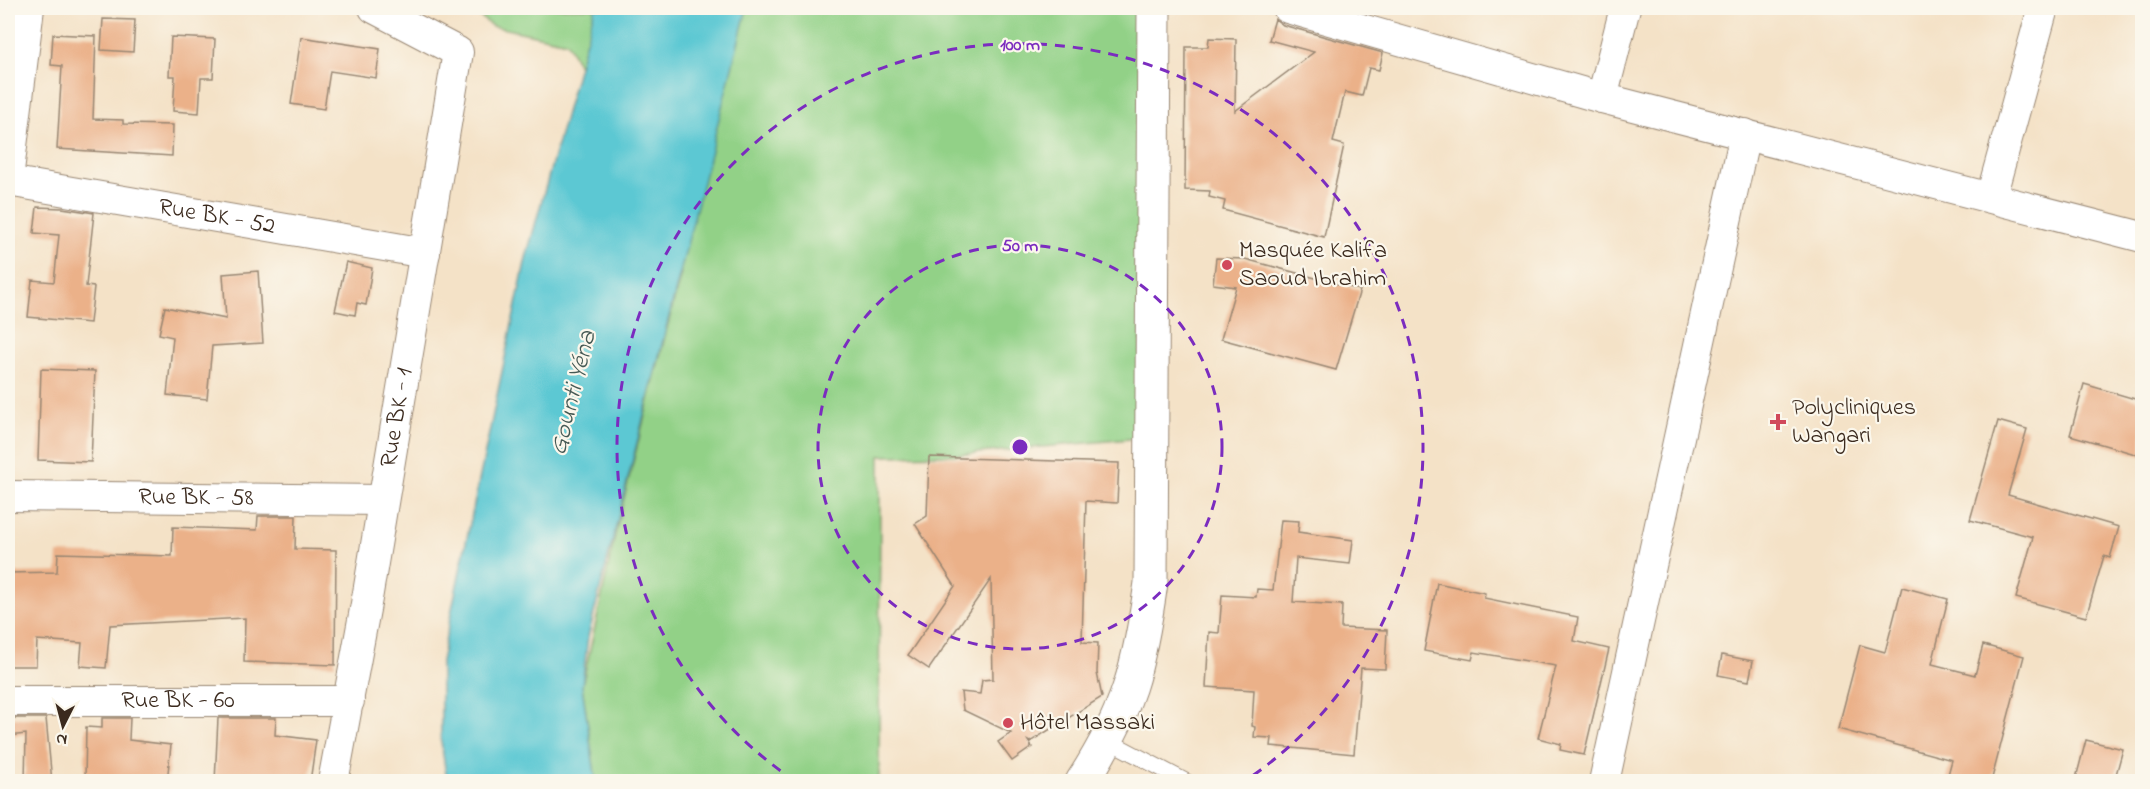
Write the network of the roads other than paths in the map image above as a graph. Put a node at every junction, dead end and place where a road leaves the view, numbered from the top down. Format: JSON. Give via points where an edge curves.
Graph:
{"nodes":[{"id":1,"x":29,"y":8,"type":"edge"},
{"id":2,"x":374,"y":8,"type":"edge"},
{"id":3,"x":1154,"y":8,"type":"edge"},
{"id":4,"x":1288,"y":8,"type":"edge"},
{"id":5,"x":1625,"y":8,"type":"edge"},
{"id":6,"x":2043,"y":8,"type":"edge"},
{"id":7,"x":1602,"y":98,"type":"junction"},
{"id":8,"x":1744,"y":134,"type":"junction"},
{"id":9,"x":8,"y":180,"type":"edge"},
{"id":10,"x":1991,"y":197,"type":"junction"},
{"id":11,"x":2142,"y":237,"type":"edge"},
{"id":12,"x":425,"y":253,"type":"junction"},
{"id":13,"x":8,"y":496,"type":"edge"},
{"id":14,"x":382,"y":500,"type":"junction"},
{"id":15,"x":8,"y":700,"type":"edge"},
{"id":16,"x":349,"y":702,"type":"junction"},
{"id":17,"x":1109,"y":741,"type":"junction"},
{"id":18,"x":333,"y":782,"type":"edge"},
{"id":19,"x":1082,"y":782,"type":"edge"},
{"id":20,"x":1187,"y":782,"type":"edge"},
{"id":21,"x":1604,"y":782,"type":"edge"}],
"edges":[{"from":1,"to":9,"type":"street"},
{"from":2,"to":12,"type":"street","name":"Rue BK - 1","via":[[458,52]]},
{"from":3,"to":17,"type":"street","via":[[1151,583],[1141,652],[1129,696]]},
{"from":4,"to":7,"type":"street"},
{"from":5,"to":7,"type":"street"},
{"from":6,"to":10,"type":"street"},
{"from":7,"to":8,"type":"street"},
{"from":8,"to":10,"type":"street"},
{"from":8,"to":21,"type":"street"},
{"from":9,"to":12,"type":"street","name":"Rue BK - 52"},
{"from":10,"to":11,"type":"street"},
{"from":12,"to":14,"type":"street","name":"Rue BK - 1"},
{"from":13,"to":14,"type":"street","name":"Rue BK - 58"},
{"from":14,"to":16,"type":"street","name":"Rue BK - 1"},
{"from":15,"to":16,"type":"street","name":"Rue BK - 60"},
{"from":16,"to":18,"type":"street","name":"Rue BK - 1"},
{"from":17,"to":19,"type":"street"},
{"from":17,"to":20,"type":"lane"}]}
